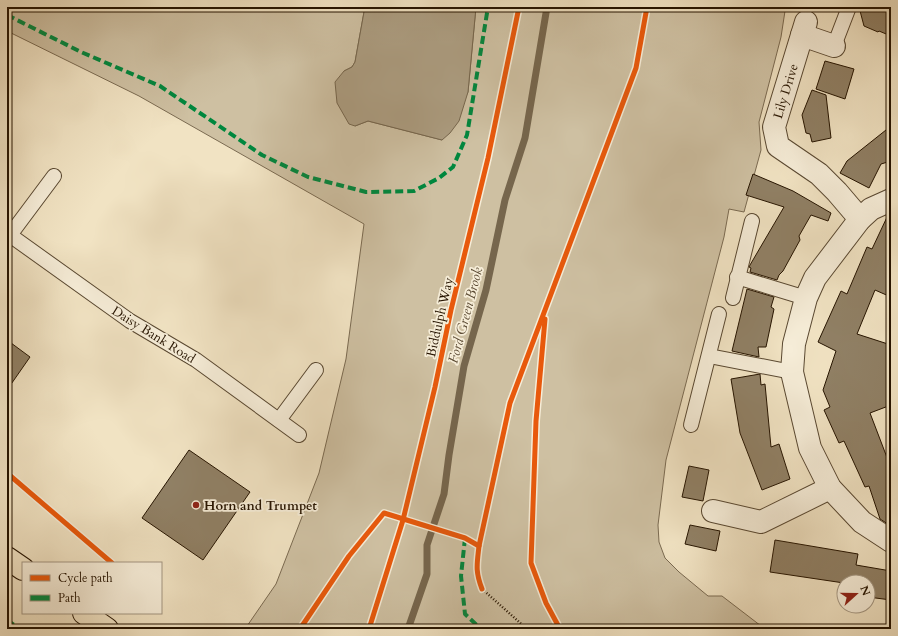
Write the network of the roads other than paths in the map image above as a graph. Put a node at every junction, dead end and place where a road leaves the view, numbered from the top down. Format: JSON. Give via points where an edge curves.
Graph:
{"nodes":[{"id":1,"x":849,"y":7,"type":"edge"},
{"id":2,"x":834,"y":46,"type":"joint"},
{"id":3,"x":54,"y":176,"type":"dead end"},
{"id":4,"x":891,"y":200,"type":"edge"},
{"id":5,"x":860,"y":219,"type":"junction"},
{"id":6,"x":752,"y":221,"type":"dead end"},
{"id":7,"x":8,"y":234,"type":"edge"},
{"id":8,"x":737,"y":277,"type":"junction"},
{"id":9,"x":733,"y":298,"type":"dead end"},
{"id":10,"x":806,"y":298,"type":"junction"},
{"id":11,"x":719,"y":314,"type":"dead end"},
{"id":12,"x":709,"y":356,"type":"junction"},
{"id":13,"x":316,"y":370,"type":"dead end"},
{"id":14,"x":792,"y":372,"type":"junction"},
{"id":15,"x":279,"y":420,"type":"junction"},
{"id":16,"x":691,"y":425,"type":"dead end"},
{"id":17,"x":300,"y":435,"type":"dead end"},
{"id":18,"x":830,"y":488,"type":"junction"},
{"id":19,"x":713,"y":511,"type":"dead end"},
{"id":20,"x":891,"y":541,"type":"edge"},
{"id":21,"x":7,"y":558,"type":"edge"},
{"id":22,"x":22,"y":568,"type":"edge"},
{"id":23,"x":85,"y":614,"type":"edge"},
{"id":24,"x":107,"y":629,"type":"edge"}],
"edges":[{"from":1,"to":2,"type":"lane"},
{"from":2,"to":5,"type":"street","name":"Lily Drive","via":[[804,29],[774,127],[778,146],[819,174]]},
{"from":3,"to":7,"type":"lane"},
{"from":4,"to":5,"type":"street","via":[[871,209]]},
{"from":5,"to":10,"type":"street","via":[[815,278]]},
{"from":6,"to":8,"type":"lane"},
{"from":7,"to":15,"type":"lane","name":"Daisy Bank Road","via":[[130,321],[196,360]]},
{"from":8,"to":9,"type":"lane"},
{"from":8,"to":10,"type":"lane"},
{"from":10,"to":14,"type":"street","via":[[794,344]]},
{"from":11,"to":12,"type":"lane"},
{"from":12,"to":14,"type":"lane"},
{"from":12,"to":16,"type":"lane"},
{"from":13,"to":15,"type":"lane"},
{"from":14,"to":18,"type":"street","via":[[810,448]]},
{"from":15,"to":17,"type":"lane","name":"Daisy Bank Road"},
{"from":18,"to":19,"type":"street","via":[[761,522]]},
{"from":18,"to":20,"type":"street","via":[[862,522]]},
{"from":21,"to":22,"type":"highway"},
{"from":23,"to":24,"type":"highway"}]}
